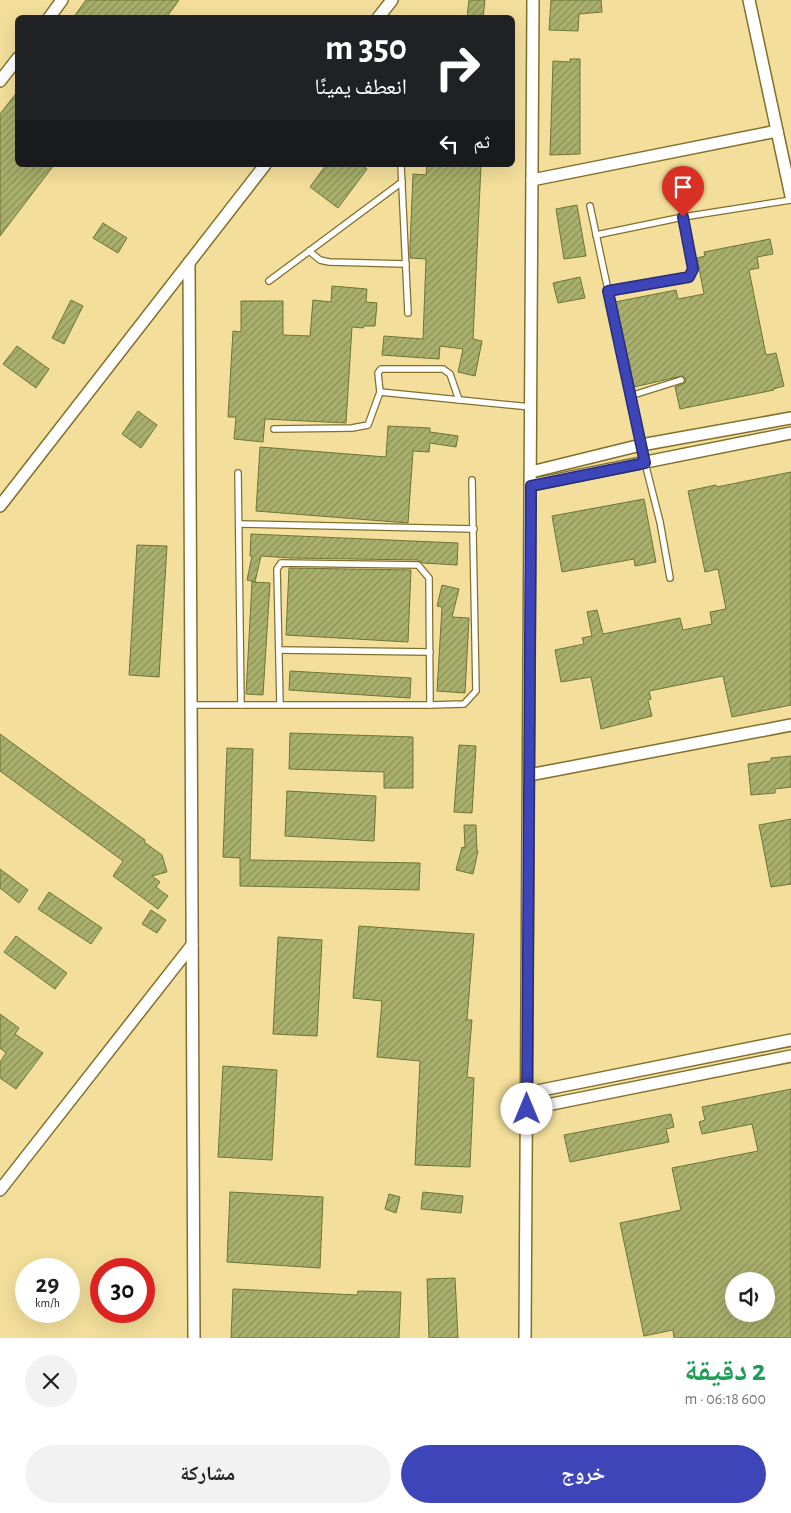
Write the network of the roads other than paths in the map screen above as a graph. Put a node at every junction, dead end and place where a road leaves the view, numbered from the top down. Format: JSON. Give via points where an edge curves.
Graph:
{"nodes":[{"id":1,"x":62,"y":0,"type":"edge"},
{"id":2,"x":392,"y":0,"type":"edge"},
{"id":3,"x":533,"y":0,"type":"edge"},
{"id":4,"x":749,"y":0,"type":"edge"},
{"id":5,"x":51,"y":15,"type":"edge"},
{"id":6,"x":380,"y":15,"type":"edge"},
{"id":7,"x":15,"y":62,"type":"edge"},
{"id":8,"x":0,"y":81,"type":"edge"},
{"id":9,"x":777,"y":131,"type":"junction"},
{"id":10,"x":262,"y":167,"type":"edge"},
{"id":11,"x":401,"y":167,"type":"edge"},
{"id":12,"x":532,"y":180,"type":"junction"},
{"id":13,"x":402,"y":182,"type":"junction"},
{"id":14,"x":791,"y":198,"type":"edge"},
{"id":15,"x":590,"y":206,"type":"dead end"},
{"id":16,"x":683,"y":217,"type":"junction"},
{"id":17,"x":596,"y":235,"type":"junction"},
{"id":18,"x":309,"y":251,"type":"junction"},
{"id":19,"x":189,"y":263,"type":"junction"},
{"id":20,"x":406,"y":264,"type":"junction"},
{"id":21,"x":269,"y":281,"type":"dead end"},
{"id":22,"x":608,"y":291,"type":"junction"},
{"id":23,"x":408,"y":314,"type":"dead end"},
{"id":24,"x":681,"y":380,"type":"dead end"},
{"id":25,"x":380,"y":392,"type":"junction"},
{"id":26,"x":630,"y":396,"type":"junction"},
{"id":27,"x":459,"y":400,"type":"junction"},
{"id":28,"x":531,"y":407,"type":"junction"},
{"id":29,"x":791,"y":418,"type":"edge"},
{"id":30,"x":274,"y":429,"type":"dead end"},
{"id":31,"x":791,"y":433,"type":"edge"},
{"id":32,"x":641,"y":445,"type":"junction"},
{"id":33,"x":645,"y":463,"type":"junction"},
{"id":34,"x":530,"y":472,"type":"junction"},
{"id":35,"x":238,"y":473,"type":"dead end"},
{"id":36,"x":472,"y":480,"type":"dead end"},
{"id":37,"x":531,"y":486,"type":"junction"},
{"id":38,"x":0,"y":506,"type":"edge"},
{"id":39,"x":239,"y":524,"type":"junction"},
{"id":40,"x":474,"y":529,"type":"junction"},
{"id":41,"x":670,"y":578,"type":"dead end"},
{"id":42,"x":279,"y":650,"type":"junction"},
{"id":43,"x":430,"y":652,"type":"junction"},
{"id":44,"x":191,"y":705,"type":"junction"},
{"id":45,"x":241,"y":705,"type":"junction"},
{"id":46,"x":280,"y":705,"type":"junction"},
{"id":47,"x":430,"y":705,"type":"junction"},
{"id":48,"x":791,"y":725,"type":"edge"},
{"id":49,"x":529,"y":775,"type":"junction"},
{"id":50,"x":192,"y":945,"type":"junction"},
{"id":51,"x":791,"y":1040,"type":"edge"},
{"id":52,"x":791,"y":1056,"type":"edge"},
{"id":53,"x":527,"y":1094,"type":"junction"},
{"id":54,"x":527,"y":1109,"type":"junction"},
{"id":55,"x":0,"y":1190,"type":"edge"},
{"id":56,"x":194,"y":1338,"type":"edge"},
{"id":57,"x":525,"y":1338,"type":"edge"}],
"edges":[{"from":1,"to":5,"type":"street"},
{"from":2,"to":6,"type":"street"},
{"from":3,"to":12,"type":"street"},
{"from":4,"to":9,"type":"street"},
{"from":7,"to":8,"type":"street"},
{"from":9,"to":12,"type":"street"},
{"from":9,"to":14,"type":"street"},
{"from":10,"to":19,"type":"street"},
{"from":11,"to":13,"type":"lane"},
{"from":12,"to":28,"type":"street"},
{"from":13,"to":18,"type":"lane"},
{"from":13,"to":20,"type":"lane"},
{"from":14,"to":16,"type":"lane"},
{"from":15,"to":17,"type":"lane"},
{"from":16,"to":17,"type":"lane"},
{"from":16,"to":22,"type":"lane","via":[[693,269],[689,277]]},
{"from":17,"to":22,"type":"lane"},
{"from":18,"to":20,"type":"lane","via":[[320,260],[330,262]]},
{"from":18,"to":21,"type":"lane"},
{"from":19,"to":38,"type":"street"},
{"from":19,"to":44,"type":"street"},
{"from":20,"to":23,"type":"lane"},
{"from":22,"to":26,"type":"lane"},
{"from":24,"to":26,"type":"lane"},
{"from":25,"to":27,"type":"lane"},
{"from":25,"to":27,"type":"lane","via":[[378,373],[381,370],[443,369],[450,374]]},
{"from":25,"to":30,"type":"lane","via":[[368,425]]},
{"from":26,"to":32,"type":"lane"},
{"from":27,"to":28,"type":"lane"},
{"from":28,"to":34,"type":"street"},
{"from":29,"to":32,"type":"street"},
{"from":31,"to":33,"type":"street"},
{"from":32,"to":33,"type":"lane"},
{"from":32,"to":34,"type":"street"},
{"from":33,"to":37,"type":"street"},
{"from":33,"to":41,"type":"lane"},
{"from":34,"to":37,"type":"street"},
{"from":35,"to":39,"type":"lane"},
{"from":36,"to":40,"type":"lane"},
{"from":37,"to":49,"type":"street"},
{"from":39,"to":40,"type":"lane"},
{"from":39,"to":45,"type":"lane"},
{"from":40,"to":47,"type":"lane","via":[[476,690],[464,704]]},
{"from":42,"to":43,"type":"lane"},
{"from":42,"to":43,"type":"lane","via":[[277,569],[281,563],[418,565],[428,578]]},
{"from":42,"to":46,"type":"lane"},
{"from":43,"to":47,"type":"lane"},
{"from":44,"to":45,"type":"lane"},
{"from":44,"to":50,"type":"street"},
{"from":45,"to":46,"type":"lane"},
{"from":46,"to":47,"type":"lane"},
{"from":48,"to":49,"type":"street"},
{"from":49,"to":53,"type":"street"},
{"from":50,"to":55,"type":"street"},
{"from":50,"to":56,"type":"street"},
{"from":51,"to":53,"type":"street"},
{"from":52,"to":54,"type":"street"},
{"from":53,"to":54,"type":"street"},
{"from":54,"to":57,"type":"street"}]}
